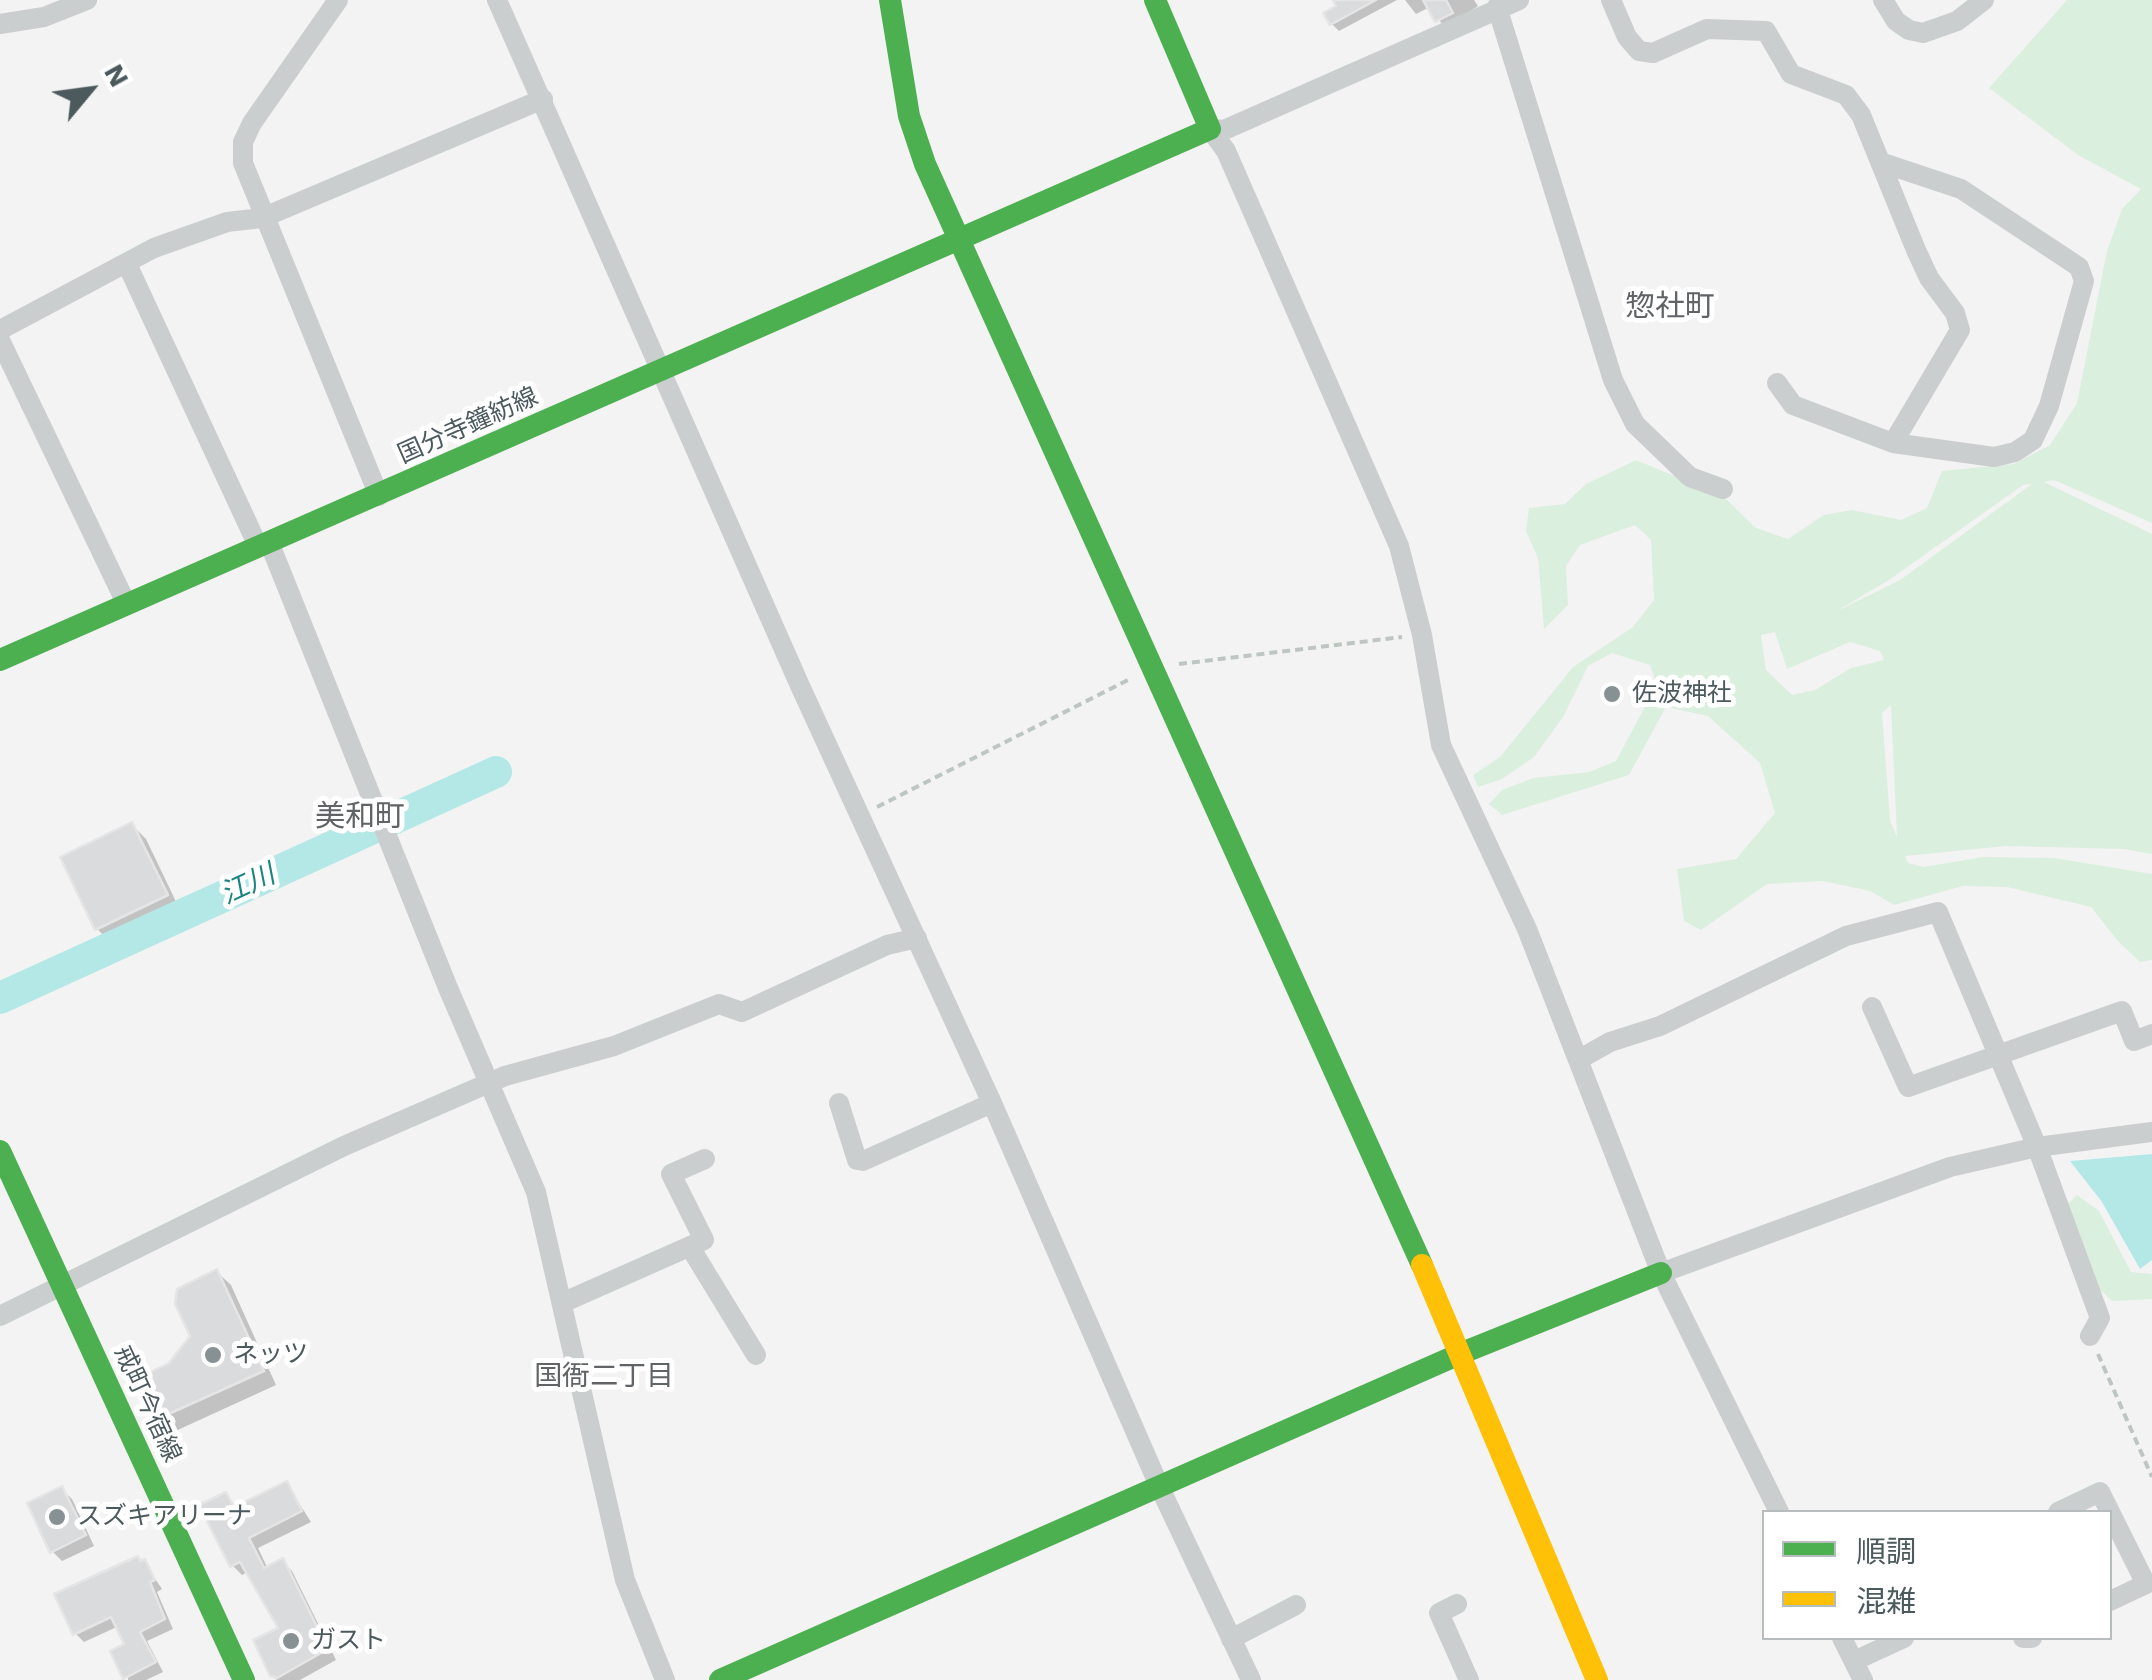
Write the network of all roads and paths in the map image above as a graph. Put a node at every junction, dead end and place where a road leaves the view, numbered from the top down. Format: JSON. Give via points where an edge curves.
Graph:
{"nodes":[{"id":1,"x":87,"y":0,"type":"edge"},
{"id":2,"x":338,"y":0,"type":"edge"},
{"id":3,"x":497,"y":0,"type":"edge"},
{"id":4,"x":890,"y":0,"type":"edge"},
{"id":5,"x":1155,"y":0,"type":"edge"},
{"id":6,"x":1519,"y":0,"type":"edge"},
{"id":7,"x":1611,"y":0,"type":"edge"},
{"id":8,"x":1883,"y":0,"type":"edge"},
{"id":9,"x":1984,"y":0,"type":"edge"},
{"id":10,"x":1497,"y":7,"type":"junction"},
{"id":11,"x":0,"y":24,"type":"edge"},
{"id":12,"x":543,"y":99,"type":"junction"},
{"id":13,"x":1210,"y":129,"type":"junction"},
{"id":14,"x":1884,"y":164,"type":"junction"},
{"id":15,"x":262,"y":218,"type":"junction"},
{"id":16,"x":958,"y":240,"type":"junction"},
{"id":17,"x":127,"y":264,"type":"junction"},
{"id":18,"x":0,"y":330,"type":"edge"},
{"id":19,"x":0,"y":340,"type":"edge"},
{"id":20,"x":662,"y":368,"type":"junction"},
{"id":21,"x":1777,"y":383,"type":"dead end"},
{"id":22,"x":1893,"y":444,"type":"junction"},
{"id":23,"x":1724,"y":489,"type":"dead end"},
{"id":24,"x":379,"y":496,"type":"junction"},
{"id":25,"x":263,"y":544,"type":"junction"},
{"id":26,"x":126,"y":603,"type":"junction"},
{"id":27,"x":1422,"y":634,"type":"junction"},
{"id":28,"x":0,"y":660,"type":"edge"},
{"id":29,"x":1152,"y":668,"type":"junction"},
{"id":30,"x":859,"y":816,"type":"junction"},
{"id":31,"x":917,"y":938,"type":"junction"},
{"id":32,"x":1872,"y":1007,"type":"dead end"},
{"id":33,"x":2152,"y":1034,"type":"edge"},
{"id":34,"x":1996,"y":1058,"type":"junction"},
{"id":35,"x":1578,"y":1060,"type":"junction"},
{"id":36,"x":490,"y":1083,"type":"junction"},
{"id":37,"x":839,"y":1103,"type":"dead end"},
{"id":38,"x":992,"y":1103,"type":"junction"},
{"id":39,"x":2152,"y":1132,"type":"edge"},
{"id":40,"x":2037,"y":1147,"type":"junction"},
{"id":41,"x":0,"y":1151,"type":"edge"},
{"id":42,"x":705,"y":1159,"type":"dead end"},
{"id":43,"x":690,"y":1246,"type":"junction"},
{"id":44,"x":1661,"y":1273,"type":"junction"},
{"id":45,"x":62,"y":1286,"type":"junction"},
{"id":46,"x":562,"y":1303,"type":"junction"},
{"id":47,"x":0,"y":1316,"type":"edge"},
{"id":48,"x":2090,"y":1336,"type":"joint"},
{"id":49,"x":1462,"y":1353,"type":"junction"},
{"id":50,"x":756,"y":1355,"type":"dead end"},
{"id":51,"x":2152,"y":1477,"type":"edge"},
{"id":52,"x":1160,"y":1488,"type":"junction"},
{"id":53,"x":1778,"y":1510,"type":"edge"},
{"id":54,"x":2062,"y":1510,"type":"edge"},
{"id":55,"x":2109,"y":1510,"type":"edge"},
{"id":56,"x":2112,"y":1516,"type":"edge"},
{"id":57,"x":2112,"y":1600,"type":"edge"},
{"id":58,"x":1457,"y":1604,"type":"dead end"},
{"id":59,"x":1296,"y":1606,"type":"dead end"},
{"id":60,"x":1231,"y":1639,"type":"junction"},
{"id":61,"x":1843,"y":1640,"type":"edge"},
{"id":62,"x":1901,"y":1640,"type":"edge"},
{"id":63,"x":1858,"y":1670,"type":"edge"},
{"id":64,"x":244,"y":1680,"type":"edge"},
{"id":65,"x":665,"y":1680,"type":"edge"},
{"id":66,"x":720,"y":1680,"type":"edge"},
{"id":67,"x":1251,"y":1680,"type":"edge"},
{"id":68,"x":1469,"y":1680,"type":"edge"},
{"id":69,"x":1597,"y":1680,"type":"edge"}],
"edges":[{"from":1,"to":11,"type":"street","via":[[27,22]]},
{"from":2,"to":15,"type":"street","via":[[243,142],[243,163]]},
{"from":3,"to":12,"type":"street"},
{"from":4,"to":16,"type":"street","via":[[909,116]]},
{"from":5,"to":13,"type":"street"},
{"from":6,"to":10,"type":"street"},
{"from":7,"to":14,"type":"street","via":[[1639,51],[1652,53],[1708,29],[1766,31],[1791,74],[1846,95]]},
{"from":8,"to":9,"type":"street","via":[[1908,30],[1923,32],[1957,22]]},
{"from":10,"to":13,"type":"street","via":[[1224,130]]},
{"from":10,"to":23,"type":"street","via":[[1613,380],[1636,424],[1690,477]]},
{"from":12,"to":15,"type":"street"},
{"from":12,"to":20,"type":"street"},
{"from":13,"to":16,"type":"street","name":"国分寺鐘紡線"},
{"from":13,"to":27,"type":"street","via":[[1226,151],[1399,546]]},
{"from":14,"to":22,"type":"street","via":[[1916,250],[1960,330]]},
{"from":14,"to":22,"type":"street","via":[[1961,189],[1995,208],[2079,268],[2084,281],[2033,440],[1994,456]]},
{"from":15,"to":17,"type":"street","via":[[227,222]]},
{"from":15,"to":24,"type":"street"},
{"from":16,"to":20,"type":"street","name":"国分寺鐘紡線"},
{"from":16,"to":29,"type":"street"},
{"from":17,"to":18,"type":"street"},
{"from":17,"to":25,"type":"street"},
{"from":19,"to":26,"type":"street"},
{"from":20,"to":24,"type":"street","name":"国分寺鐘紡線"},
{"from":20,"to":30,"type":"street"},
{"from":21,"to":22,"type":"street","via":[[1793,405]]},
{"from":24,"to":25,"type":"street","name":"国分寺鐘紡線"},
{"from":25,"to":26,"type":"street","name":"国分寺鐘紡線"},
{"from":25,"to":36,"type":"street"},
{"from":26,"to":28,"type":"street","name":"国分寺鐘紡線"},
{"from":27,"to":29,"type":"path"},
{"from":27,"to":35,"type":"street","via":[[1441,746],[1527,929]]},
{"from":29,"to":30,"type":"path"},
{"from":29,"to":49,"type":"street"},
{"from":30,"to":31,"type":"street"},
{"from":31,"to":36,"type":"street","via":[[887,945],[742,1012],[720,1004],[614,1046]]},
{"from":31,"to":38,"type":"street"},
{"from":32,"to":34,"type":"street","via":[[1908,1086]]},
{"from":33,"to":34,"type":"street","via":[[2134,1042],[2122,1010]]},
{"from":34,"to":35,"type":"street","via":[[1938,912],[1846,936]]},
{"from":34,"to":40,"type":"street"},
{"from":35,"to":44,"type":"street"},
{"from":36,"to":45,"type":"street","via":[[344,1146]]},
{"from":36,"to":46,"type":"street","via":[[536,1192]]},
{"from":37,"to":38,"type":"street","via":[[857,1160],[863,1161]]},
{"from":38,"to":52,"type":"street"},
{"from":39,"to":40,"type":"street"},
{"from":40,"to":44,"type":"street","via":[[1950,1167]]},
{"from":40,"to":48,"type":"street","via":[[2100,1318]]},
{"from":41,"to":45,"type":"street","name":"戒町今宿線"},
{"from":42,"to":43,"type":"street","via":[[670,1174],[704,1240]]},
{"from":43,"to":46,"type":"street"},
{"from":43,"to":50,"type":"street"},
{"from":44,"to":49,"type":"street"},
{"from":44,"to":53,"type":"street"},
{"from":45,"to":47,"type":"street"},
{"from":45,"to":64,"type":"street","name":"戒町今宿線"},
{"from":46,"to":65,"type":"street","via":[[625,1580]]},
{"from":48,"to":51,"type":"path"},
{"from":49,"to":52,"type":"street"},
{"from":49,"to":69,"type":"street"},
{"from":52,"to":60,"type":"street"},
{"from":52,"to":66,"type":"street"},
{"from":54,"to":55,"type":"street","via":[[2100,1492]]},
{"from":56,"to":57,"type":"street","via":[[2146,1584]]},
{"from":58,"to":68,"type":"street","via":[[1439,1613]]},
{"from":59,"to":60,"type":"street"},
{"from":60,"to":67,"type":"street"},
{"from":61,"to":63,"type":"street"},
{"from":62,"to":63,"type":"street"}]}
